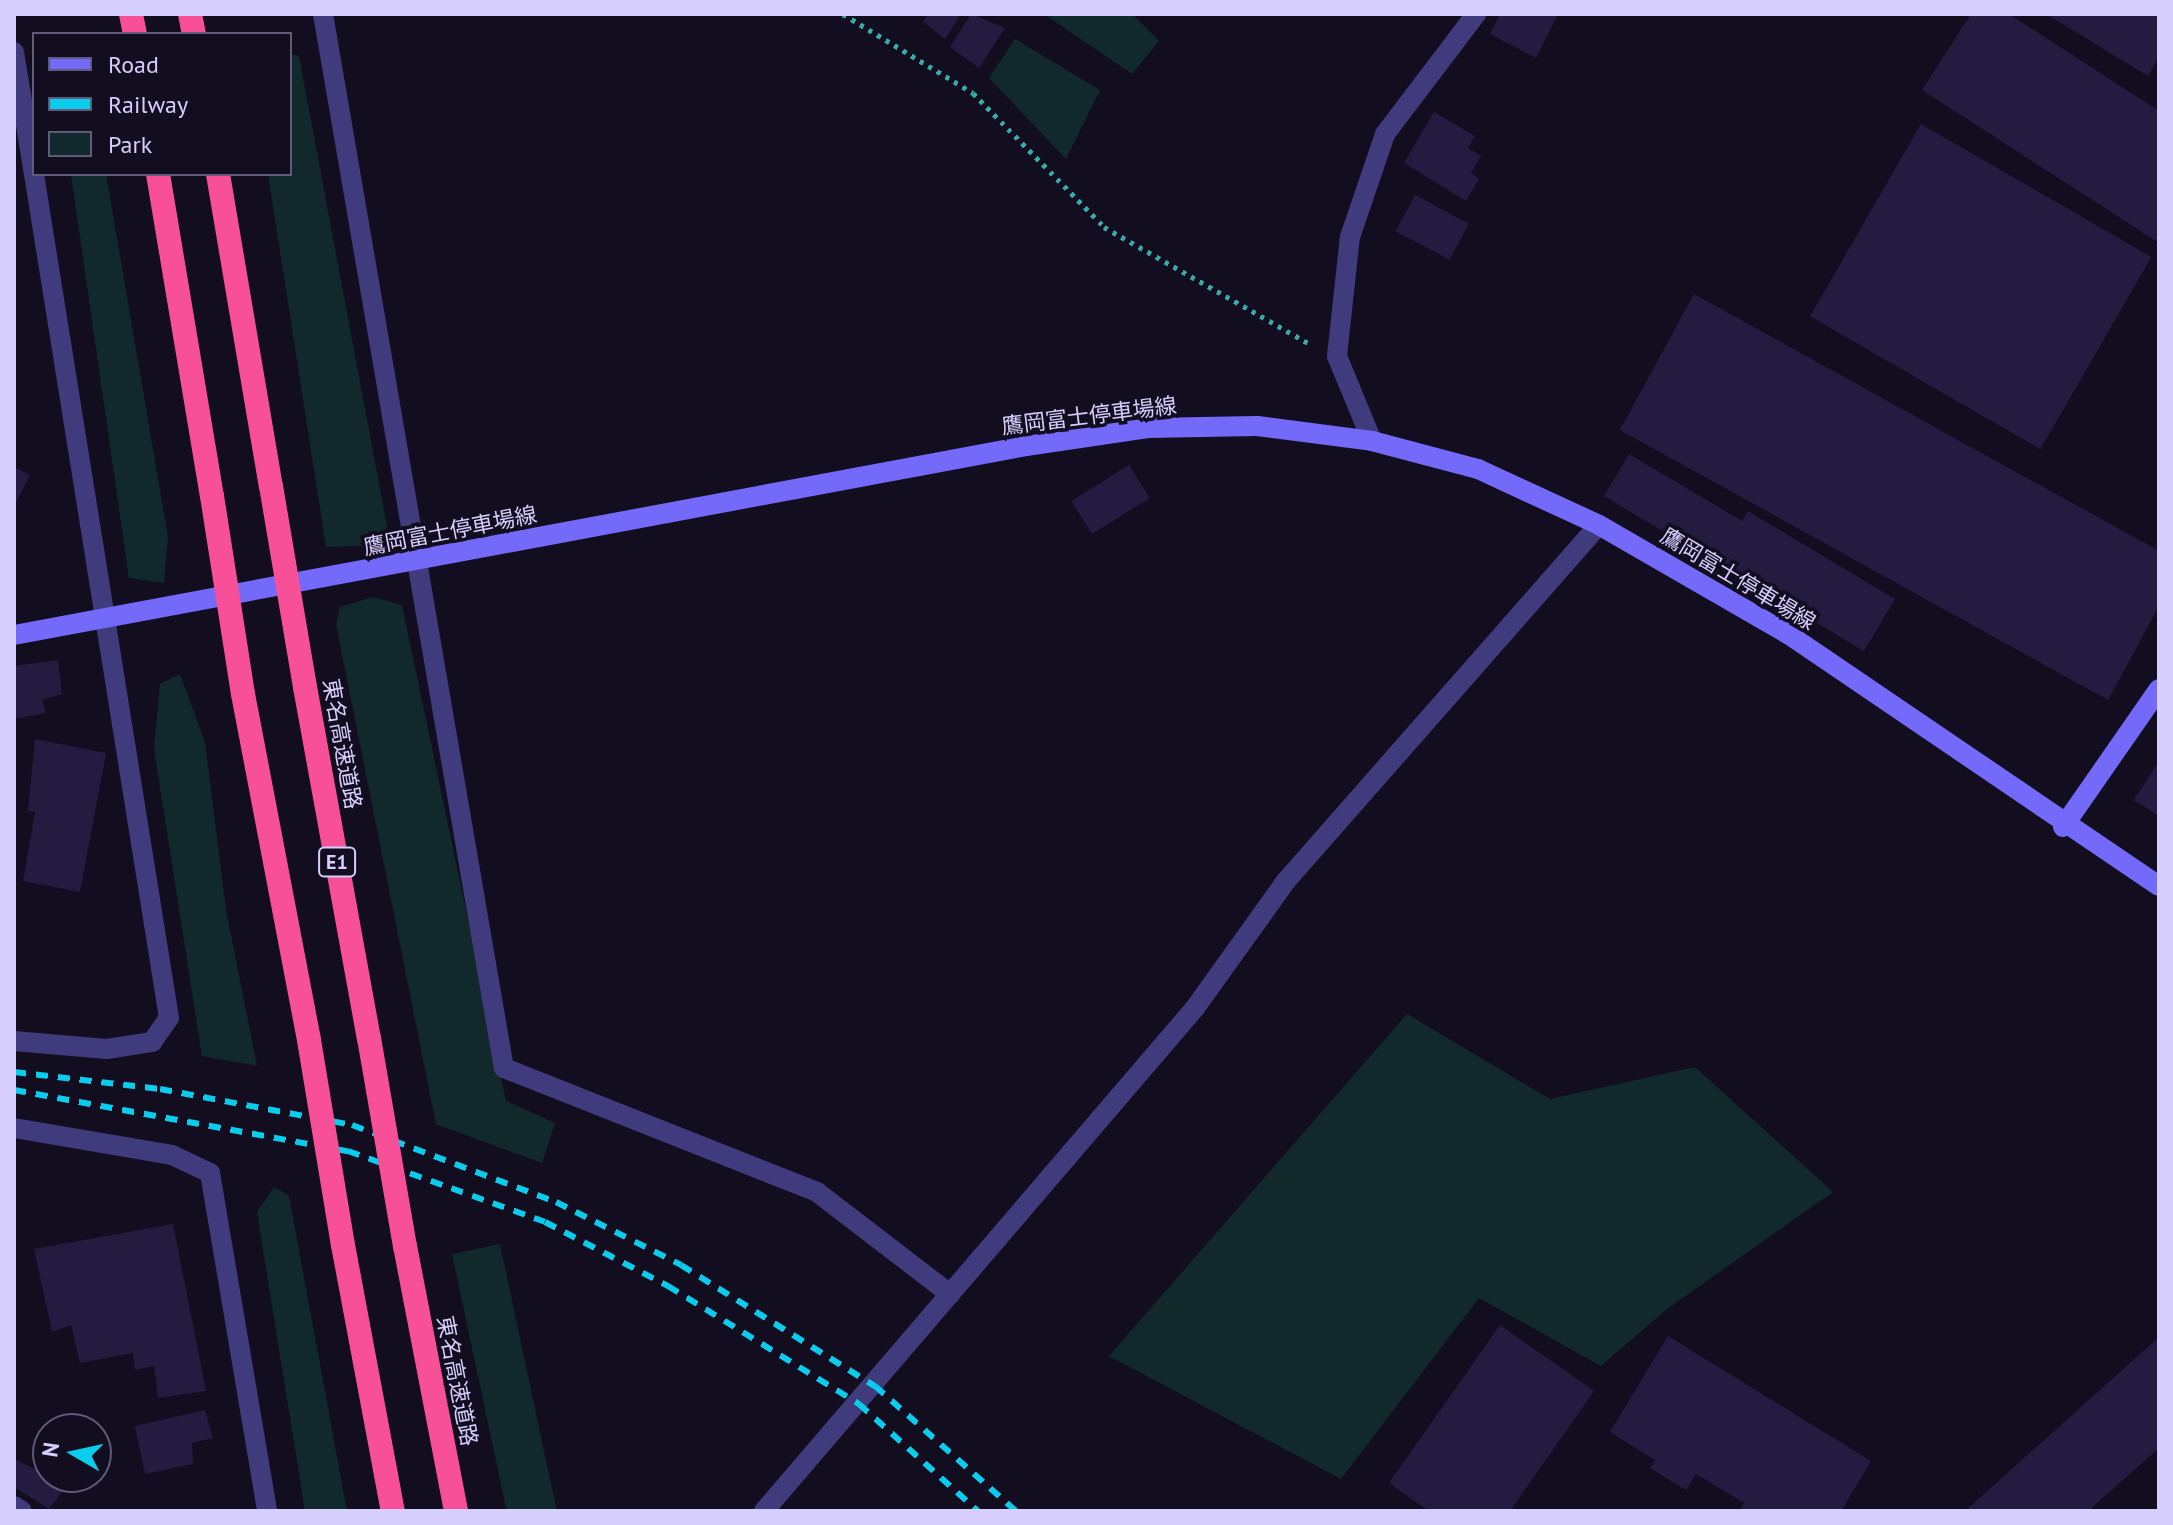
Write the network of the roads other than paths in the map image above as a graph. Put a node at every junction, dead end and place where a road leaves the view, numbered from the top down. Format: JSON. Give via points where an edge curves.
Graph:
{"nodes":[{"id":1,"x":323,"y":14,"type":"edge"},
{"id":2,"x":1468,"y":17,"type":"edge"},
{"id":3,"x":14,"y":52,"type":"edge"},
{"id":4,"x":32,"y":162,"type":"edge"},
{"id":5,"x":34,"y":176,"type":"edge"},
{"id":6,"x":158,"y":176,"type":"edge"},
{"id":7,"x":218,"y":176,"type":"edge"},
{"id":8,"x":1372,"y":441,"type":"junction"},
{"id":9,"x":1599,"y":525,"type":"junction"},
{"id":10,"x":418,"y":562,"type":"junction"},
{"id":11,"x":107,"y":618,"type":"junction"},
{"id":12,"x":14,"y":635,"type":"edge"},
{"id":13,"x":2159,"y":689,"type":"edge"},
{"id":14,"x":2063,"y":827,"type":"junction"},
{"id":15,"x":2159,"y":886,"type":"edge"},
{"id":16,"x":14,"y":1041,"type":"edge"},
{"id":17,"x":14,"y":1128,"type":"edge"},
{"id":18,"x":950,"y":1294,"type":"junction"},
{"id":19,"x":14,"y":1506,"type":"edge"},
{"id":20,"x":22,"y":1511,"type":"edge"},
{"id":21,"x":267,"y":1511,"type":"edge"},
{"id":22,"x":393,"y":1511,"type":"edge"},
{"id":23,"x":456,"y":1511,"type":"edge"},
{"id":24,"x":764,"y":1511,"type":"edge"}],
"edges":[{"from":1,"to":10,"type":"street"},
{"from":2,"to":8,"type":"street","via":[[1385,134],[1350,237],[1337,356]]},
{"from":3,"to":4,"type":"street"},
{"from":5,"to":11,"type":"street"},
{"from":6,"to":22,"type":"highway","bridge":true,"via":[[243,694]]},
{"from":7,"to":23,"type":"highway","name":"東名高速道路","number":"E1","bridge":true,"via":[[305,687]]},
{"from":8,"to":9,"type":"main road","name":"鷹岡富士停車場線","via":[[1478,469]]},
{"from":8,"to":10,"type":"main road","name":"鷹岡富士停車場線","via":[[1257,426],[1148,428]]},
{"from":9,"to":14,"type":"main road","name":"鷹岡富士停車場線","via":[[1788,634]]},
{"from":9,"to":18,"type":"street","via":[[1286,881],[1195,1008]]},
{"from":10,"to":11,"type":"main road","name":"鷹岡富士停車場線"},
{"from":10,"to":18,"type":"street","via":[[504,1068],[817,1192]]},
{"from":11,"to":12,"type":"main road","name":"鷹岡富士停車場線"},
{"from":11,"to":16,"type":"street","via":[[169,1018],[152,1042],[107,1049]]},
{"from":13,"to":14,"type":"main road"},
{"from":14,"to":15,"type":"main road","name":"鷹岡富士停車場線"},
{"from":17,"to":21,"type":"street","via":[[172,1155],[210,1173]]},
{"from":18,"to":24,"type":"street"},
{"from":19,"to":20,"type":"street"}]}
